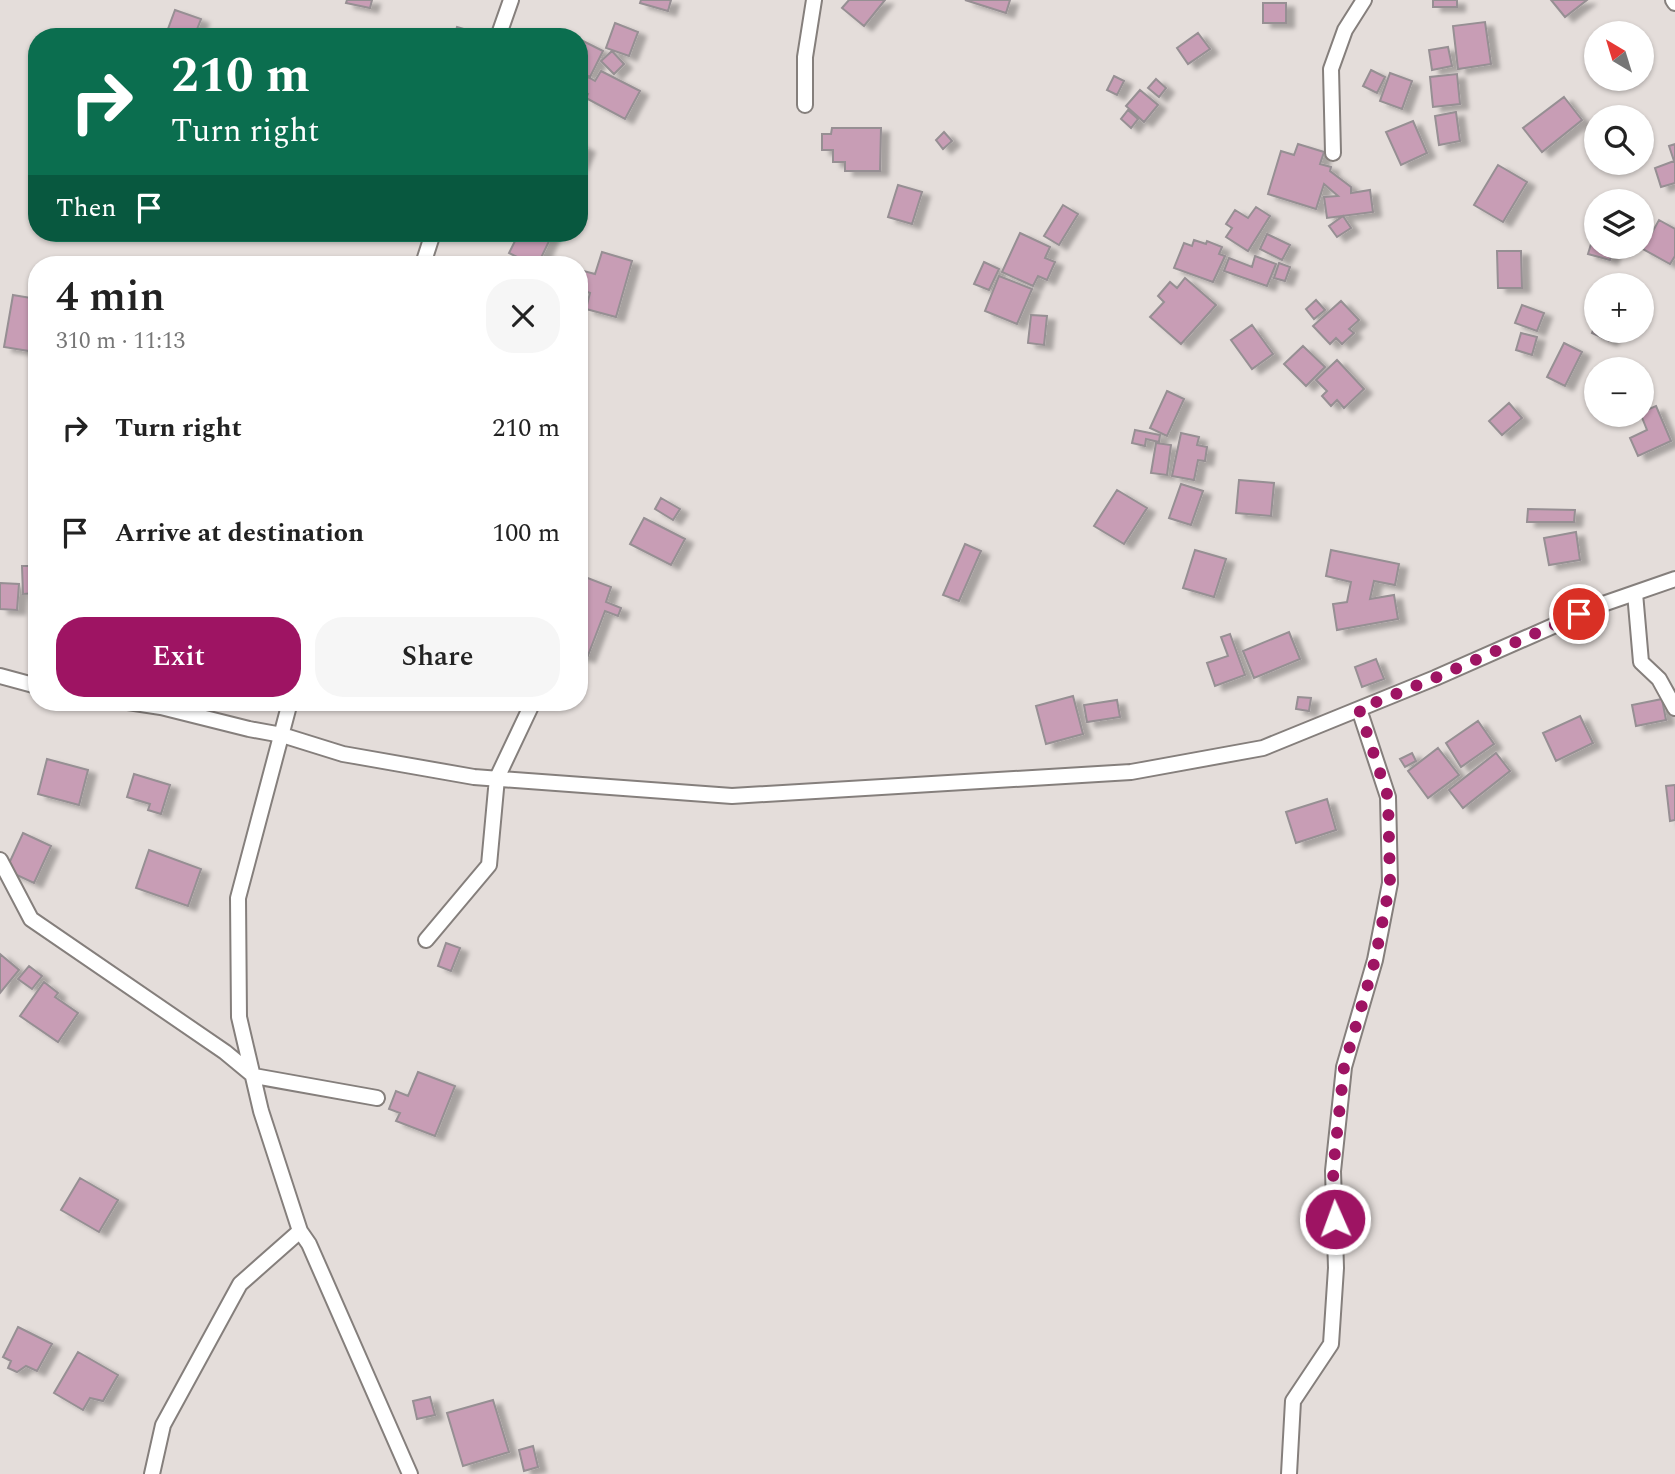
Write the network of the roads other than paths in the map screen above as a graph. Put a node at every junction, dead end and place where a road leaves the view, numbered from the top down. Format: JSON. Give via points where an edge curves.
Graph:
{"nodes":[{"id":1,"x":511,"y":0,"type":"edge"},
{"id":2,"x":814,"y":0,"type":"edge"},
{"id":3,"x":1364,"y":0,"type":"edge"},
{"id":4,"x":501,"y":28,"type":"edge"},
{"id":5,"x":805,"y":105,"type":"dead end"},
{"id":6,"x":1333,"y":153,"type":"dead end"},
{"id":7,"x":1675,"y":579,"type":"edge"},
{"id":8,"x":1635,"y":593,"type":"junction"},
{"id":9,"x":0,"y":676,"type":"edge"},
{"id":10,"x":28,"y":684,"type":"edge"},
{"id":11,"x":1675,"y":708,"type":"edge"},
{"id":12,"x":1359,"y":709,"type":"junction"},
{"id":13,"x":178,"y":711,"type":"edge"},
{"id":14,"x":288,"y":711,"type":"edge"},
{"id":15,"x":529,"y":711,"type":"edge"},
{"id":16,"x":282,"y":735,"type":"junction"},
{"id":17,"x":497,"y":778,"type":"junction"},
{"id":18,"x":0,"y":860,"type":"edge"},
{"id":19,"x":426,"y":940,"type":"dead end"},
{"id":20,"x":254,"y":1076,"type":"junction"},
{"id":21,"x":377,"y":1098,"type":"dead end"},
{"id":22,"x":300,"y":1231,"type":"junction"},
{"id":23,"x":152,"y":1474,"type":"edge"},
{"id":24,"x":410,"y":1474,"type":"edge"},
{"id":25,"x":1289,"y":1474,"type":"edge"}],
"edges":[{"from":1,"to":4,"type":"street"},
{"from":2,"to":5,"type":"street","via":[[805,57]]},
{"from":3,"to":6,"type":"street","via":[[1345,30],[1331,69]]},
{"from":7,"to":8,"type":"street"},
{"from":8,"to":11,"type":"street","via":[[1641,662],[1659,679]]},
{"from":8,"to":12,"type":"street"},
{"from":9,"to":10,"type":"street"},
{"from":12,"to":17,"type":"street","via":[[1263,748],[1131,772],[732,796]]},
{"from":12,"to":25,"type":"street","via":[[1388,797],[1390,883],[1375,960],[1344,1067],[1333,1171],[1336,1268],[1331,1344],[1293,1401]]},
{"from":13,"to":16,"type":"street"},
{"from":14,"to":16,"type":"street"},
{"from":15,"to":17,"type":"street"},
{"from":16,"to":17,"type":"street","via":[[343,754]]},
{"from":16,"to":20,"type":"street","via":[[239,898],[239,1017]]},
{"from":17,"to":19,"type":"street","via":[[489,865]]},
{"from":18,"to":20,"type":"street","via":[[31,919]]},
{"from":20,"to":21,"type":"street"},
{"from":20,"to":22,"type":"street"},
{"from":22,"to":23,"type":"street","via":[[240,1284],[163,1425]]},
{"from":22,"to":24,"type":"street"}]}
